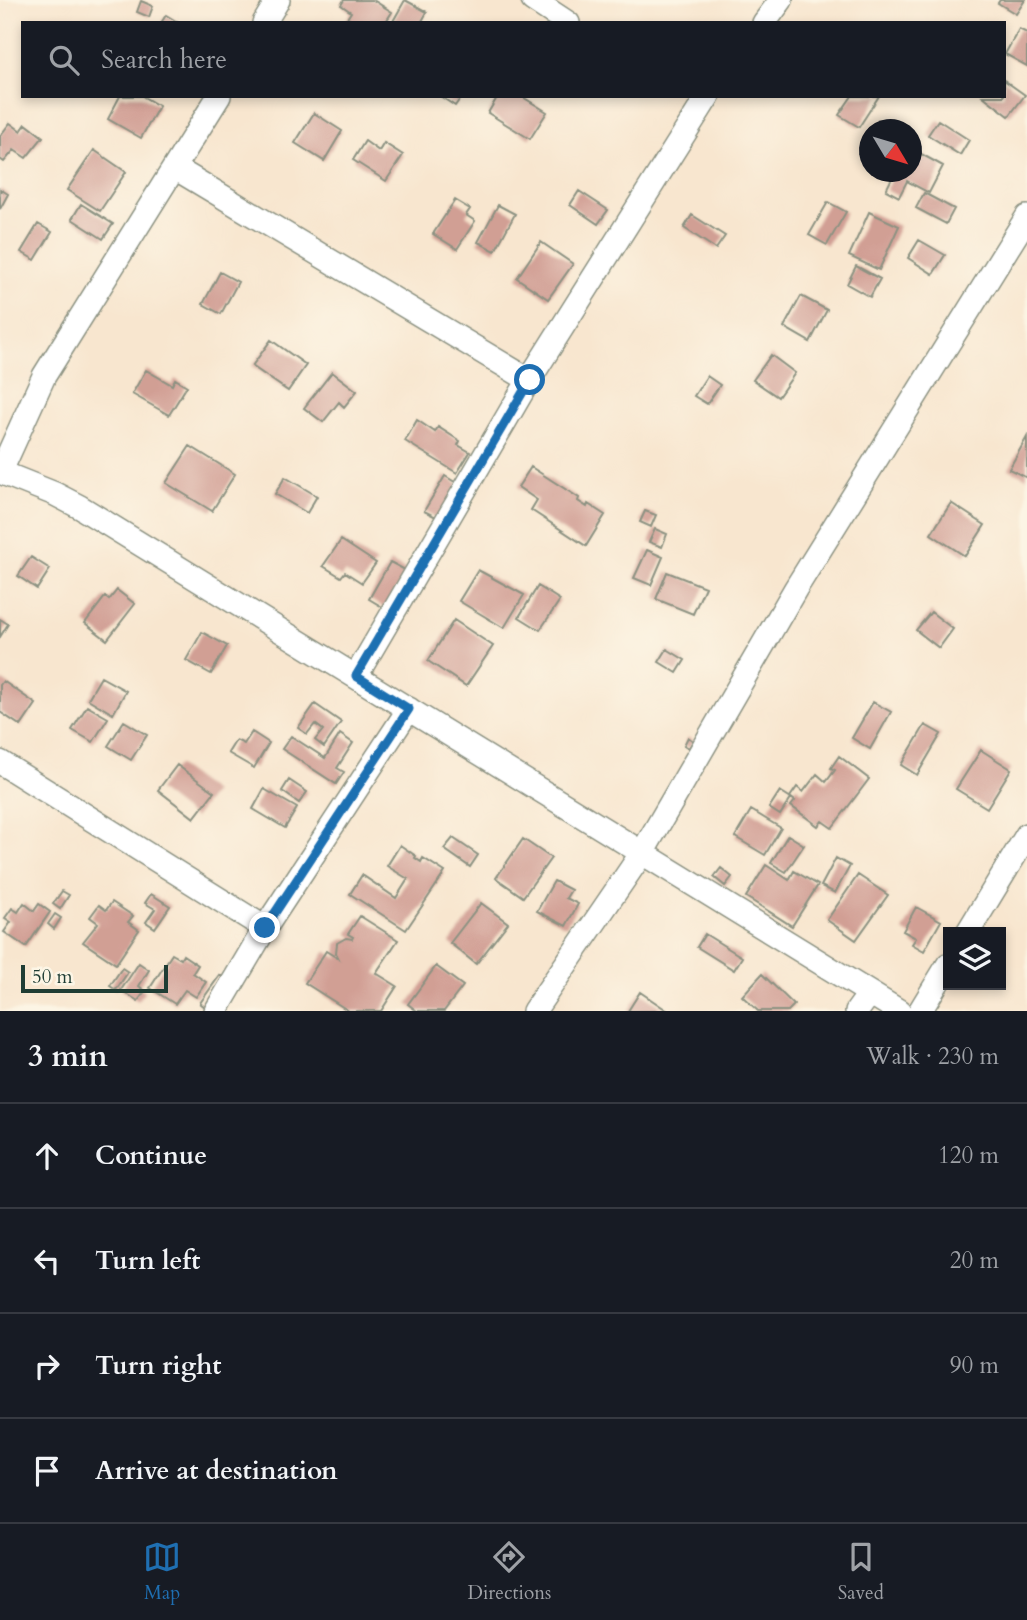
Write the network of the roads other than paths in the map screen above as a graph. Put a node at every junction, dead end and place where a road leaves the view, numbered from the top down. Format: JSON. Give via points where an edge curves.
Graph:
{"nodes":[{"id":1,"x":278,"y":0,"type":"edge"},
{"id":2,"x":533,"y":0,"type":"edge"},
{"id":3,"x":781,"y":0,"type":"edge"},
{"id":4,"x":265,"y":21,"type":"edge"},
{"id":5,"x":565,"y":21,"type":"edge"},
{"id":6,"x":765,"y":21,"type":"edge"},
{"id":7,"x":218,"y":98,"type":"edge"},
{"id":8,"x":697,"y":100,"type":"edge"},
{"id":9,"x":175,"y":168,"type":"junction"},
{"id":10,"x":1027,"y":217,"type":"edge"},
{"id":11,"x":530,"y":380,"type":"junction"},
{"id":12,"x":0,"y":472,"type":"edge"},
{"id":13,"x":356,"y":676,"type":"junction"},
{"id":14,"x":409,"y":709,"type":"junction"},
{"id":15,"x":0,"y":762,"type":"edge"},
{"id":16,"x":1027,"y":835,"type":"edge"},
{"id":17,"x":642,"y":853,"type":"junction"},
{"id":18,"x":971,"y":927,"type":"edge"},
{"id":19,"x":265,"y":928,"type":"junction"},
{"id":20,"x":943,"y":973,"type":"edge"},
{"id":21,"x":863,"y":1002,"type":"edge"},
{"id":22,"x":216,"y":1011,"type":"edge"},
{"id":23,"x":534,"y":1011,"type":"edge"},
{"id":24,"x":898,"y":1011,"type":"edge"},
{"id":25,"x":920,"y":1011,"type":"edge"}],
"edges":[{"from":1,"to":4,"type":"street"},
{"from":2,"to":5,"type":"street"},
{"from":3,"to":6,"type":"street"},
{"from":7,"to":9,"type":"street"},
{"from":8,"to":11,"type":"street"},
{"from":9,"to":11,"type":"street"},
{"from":9,"to":12,"type":"street","via":[[44,376]]},
{"from":10,"to":17,"type":"street","via":[[796,588]]},
{"from":11,"to":13,"type":"street"},
{"from":12,"to":13,"type":"street","via":[[80,507]]},
{"from":13,"to":14,"type":"street"},
{"from":14,"to":17,"type":"street"},
{"from":14,"to":19,"type":"street"},
{"from":15,"to":19,"type":"street"},
{"from":16,"to":18,"type":"street"},
{"from":17,"to":21,"type":"street"},
{"from":17,"to":23,"type":"street"},
{"from":19,"to":22,"type":"street"},
{"from":20,"to":25,"type":"street"},
{"from":21,"to":24,"type":"street"}]}
